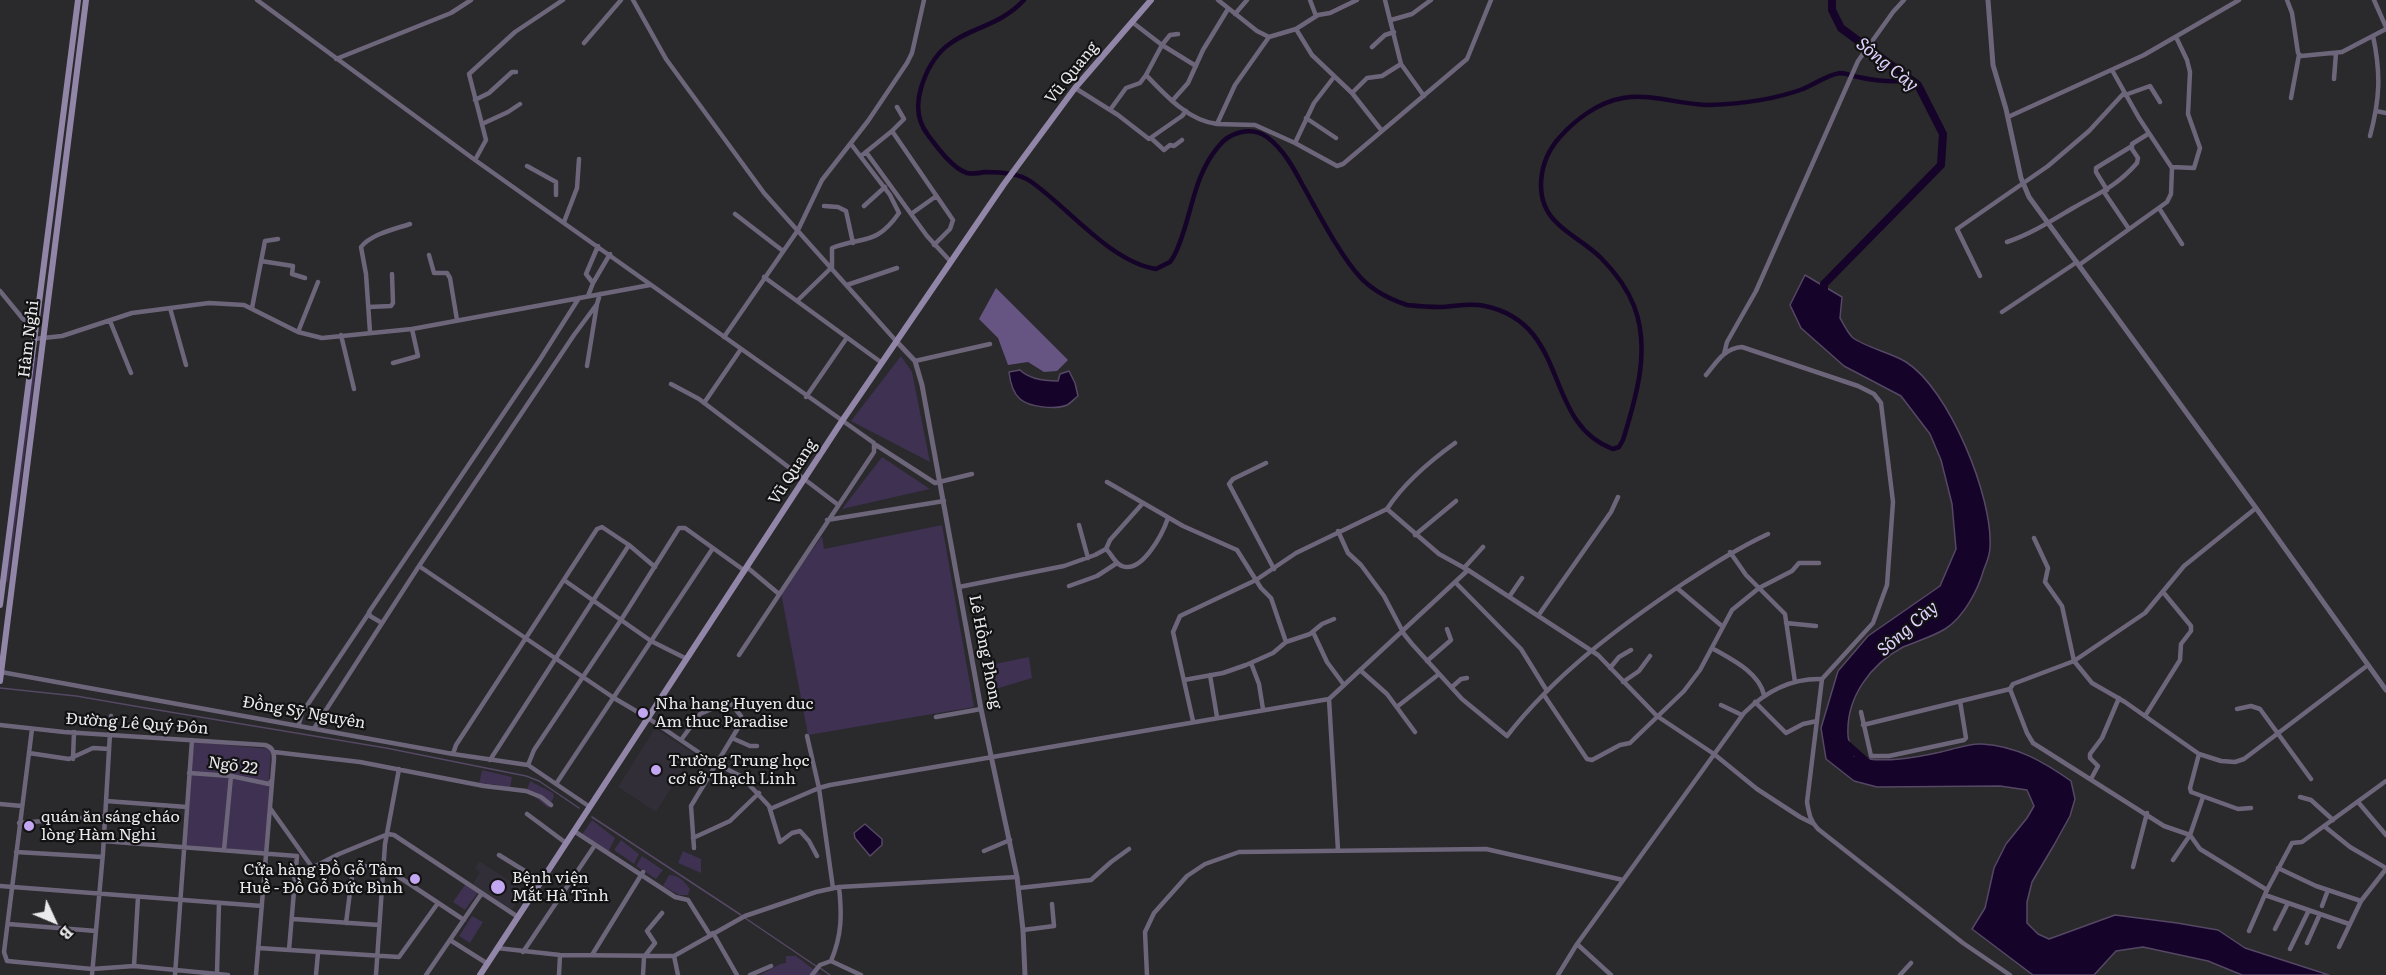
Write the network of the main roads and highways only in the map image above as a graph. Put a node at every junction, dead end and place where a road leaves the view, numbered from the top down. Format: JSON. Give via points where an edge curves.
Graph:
{"nodes":[{"id":1,"x":78,"y":0,"type":"edge"},
{"id":2,"x":86,"y":0,"type":"edge"},
{"id":3,"x":1151,"y":0,"type":"edge"},
{"id":4,"x":0,"y":605,"type":"edge"},
{"id":5,"x":1,"y":672,"type":"edge"},
{"id":6,"x":0,"y":681,"type":"edge"},
{"id":7,"x":480,"y":975,"type":"edge"}],
"edges":[{"from":1,"to":4,"type":"main road","name":"Hàm Nghi"},
{"from":2,"to":5,"type":"main road","name":"Hàm Nghi"},
{"from":3,"to":7,"type":"main road","name":"Vũ Quang","via":[[1075,88],[1004,184],[842,421]]},
{"from":5,"to":6,"type":"main road","name":"Hàm Nghi"}]}
